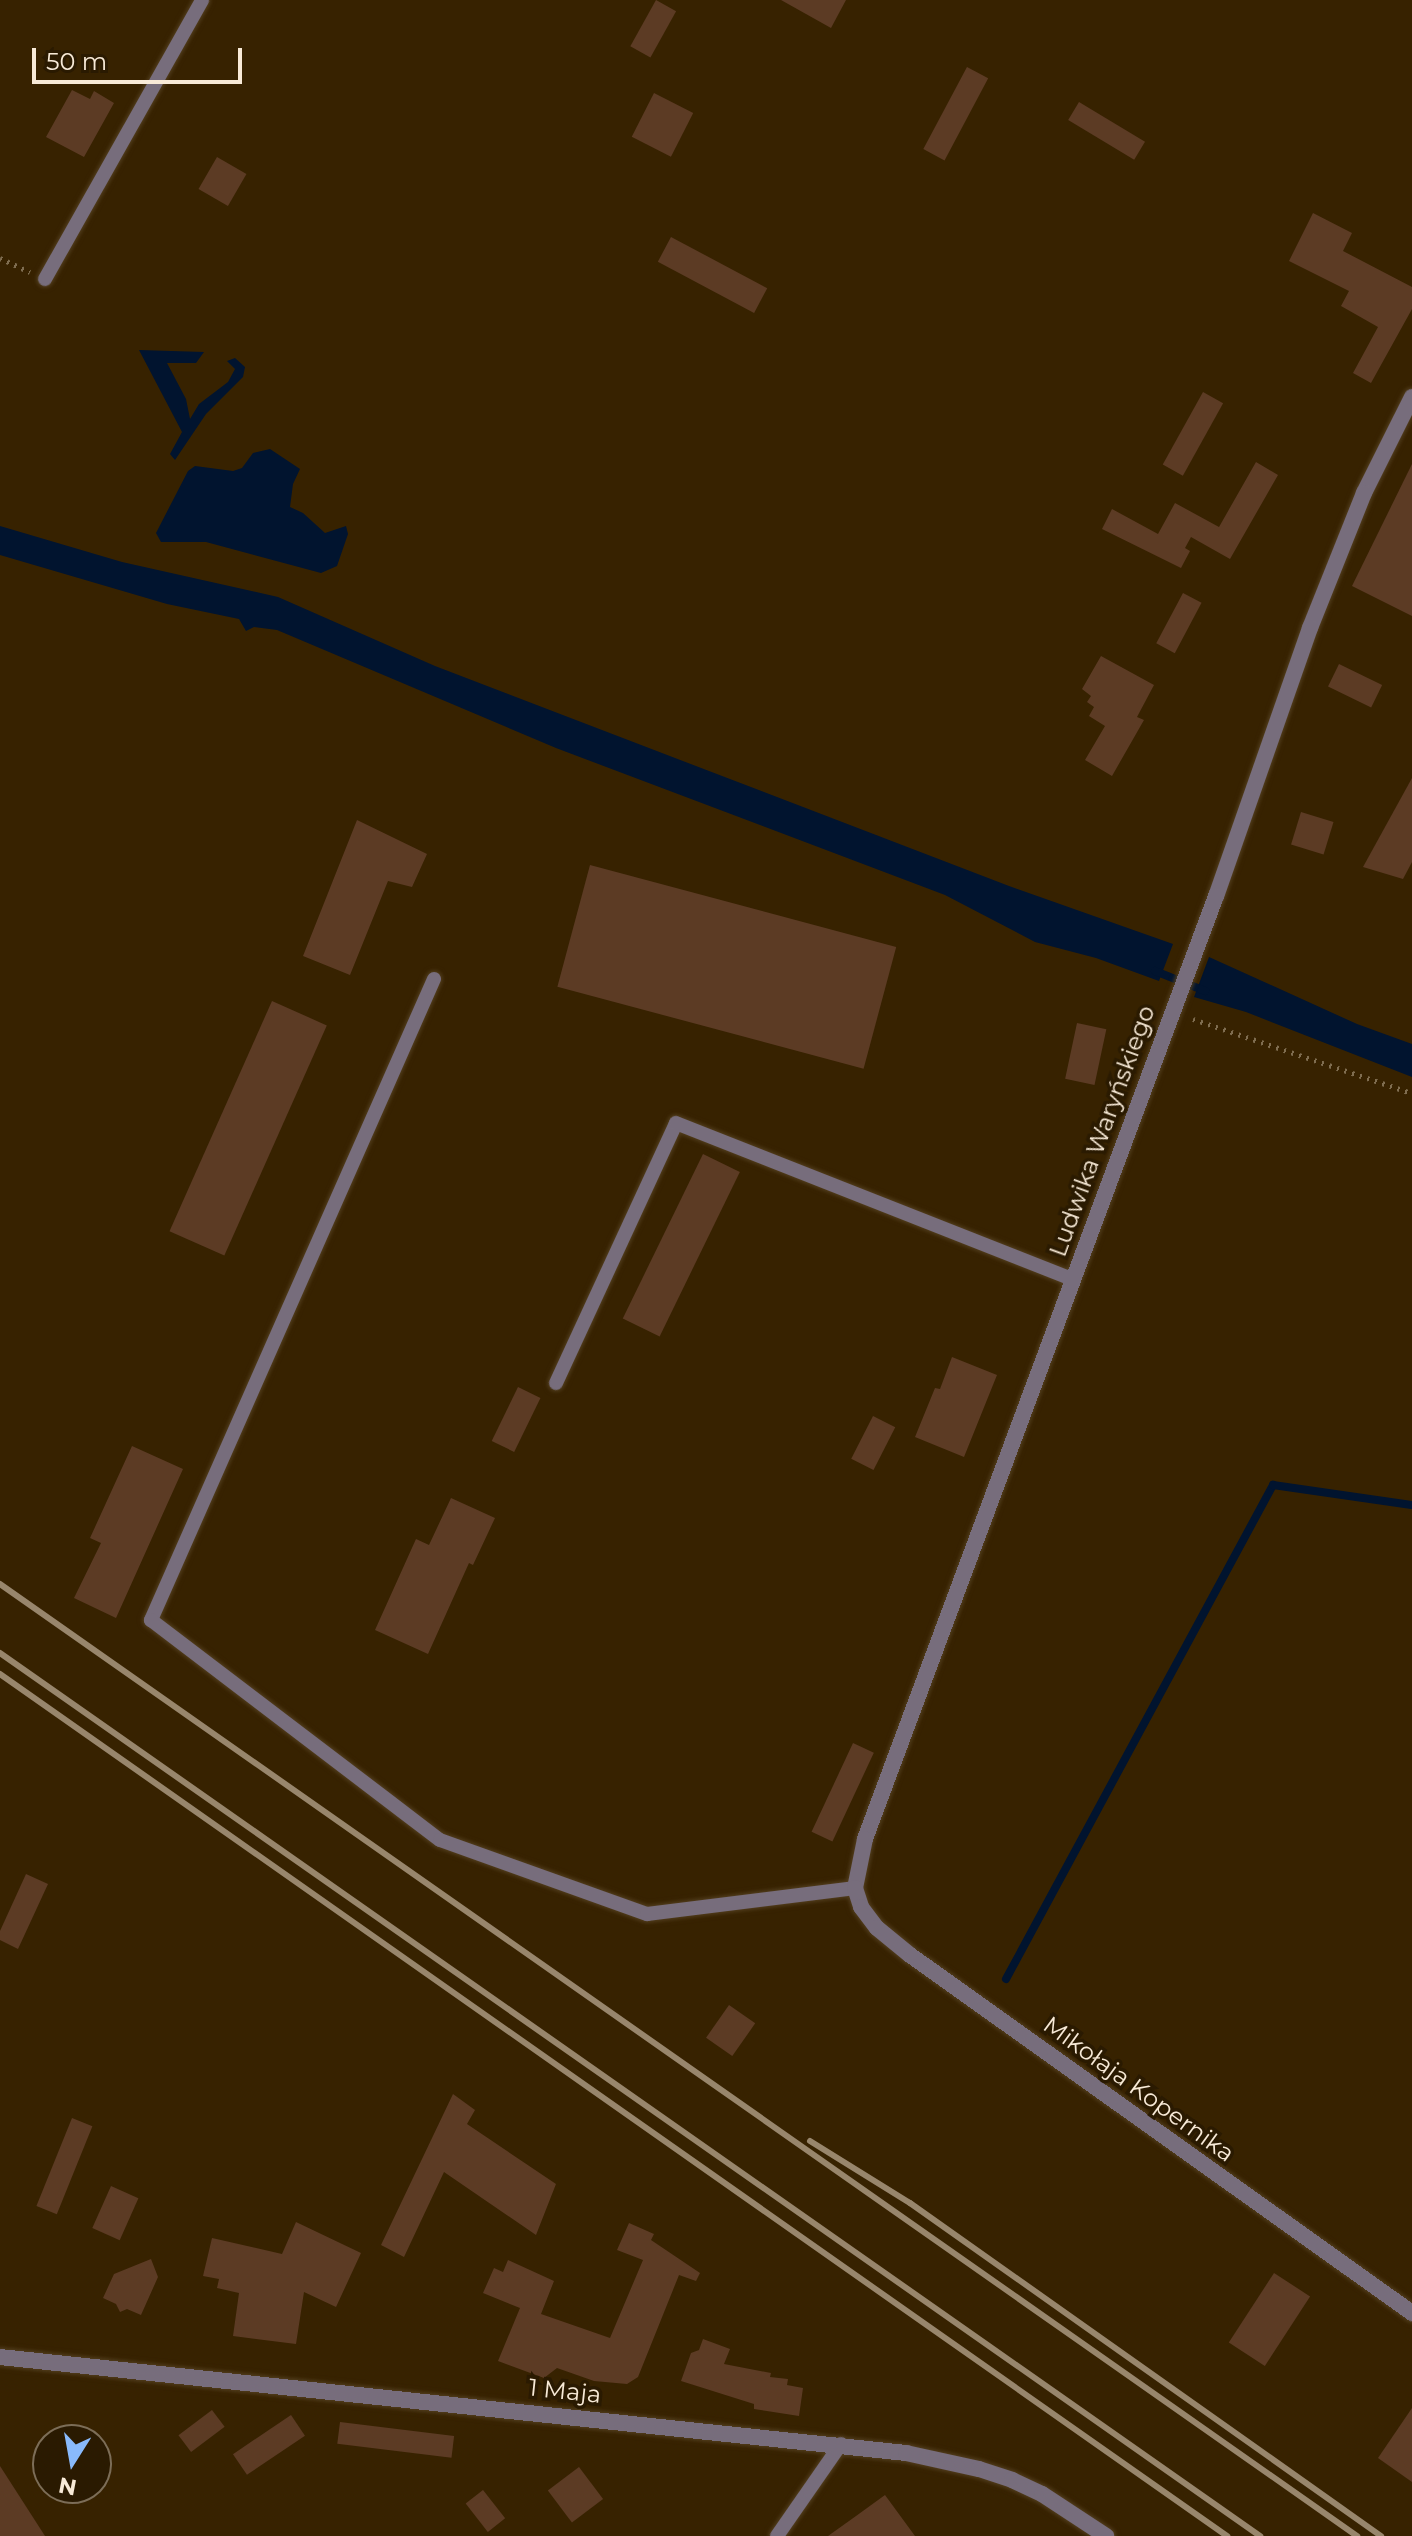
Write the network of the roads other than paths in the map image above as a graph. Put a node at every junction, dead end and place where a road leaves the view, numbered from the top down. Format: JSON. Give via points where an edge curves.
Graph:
{"nodes":[{"id":1,"x":202,"y":0,"type":"edge"},
{"id":2,"x":45,"y":279,"type":"road end"},
{"id":3,"x":1412,"y":397,"type":"edge"},
{"id":4,"x":434,"y":979,"type":"dead end"},
{"id":5,"x":1072,"y":1279,"type":"junction"},
{"id":6,"x":556,"y":1383,"type":"dead end"},
{"id":7,"x":855,"y":1888,"type":"junction"},
{"id":8,"x":1412,"y":2313,"type":"edge"},
{"id":9,"x":0,"y":2357,"type":"edge"},
{"id":10,"x":841,"y":2444,"type":"junction"},
{"id":11,"x":777,"y":2536,"type":"edge"},
{"id":12,"x":1106,"y":2536,"type":"edge"}],
"edges":[{"from":1,"to":2,"type":"lane"},
{"from":3,"to":5,"type":"street","name":"Ludwika Waryńskiego","via":[[1364,493],[1310,628]]},
{"from":4,"to":7,"type":"lane","via":[[151,1620],[440,1840],[647,1914]]},
{"from":5,"to":6,"type":"lane","via":[[676,1123]]},
{"from":5,"to":7,"type":"street","name":"Ludwika Waryńskiego","via":[[865,1839]]},
{"from":7,"to":8,"type":"street","name":"Mikołaja Kopernika","via":[[877,1928],[910,1955]]},
{"from":9,"to":10,"type":"street","name":"1 Maja"},
{"from":10,"to":11,"type":"lane"},
{"from":10,"to":12,"type":"street","name":"1 Maja","via":[[999,2475],[1042,2494]]}]}
